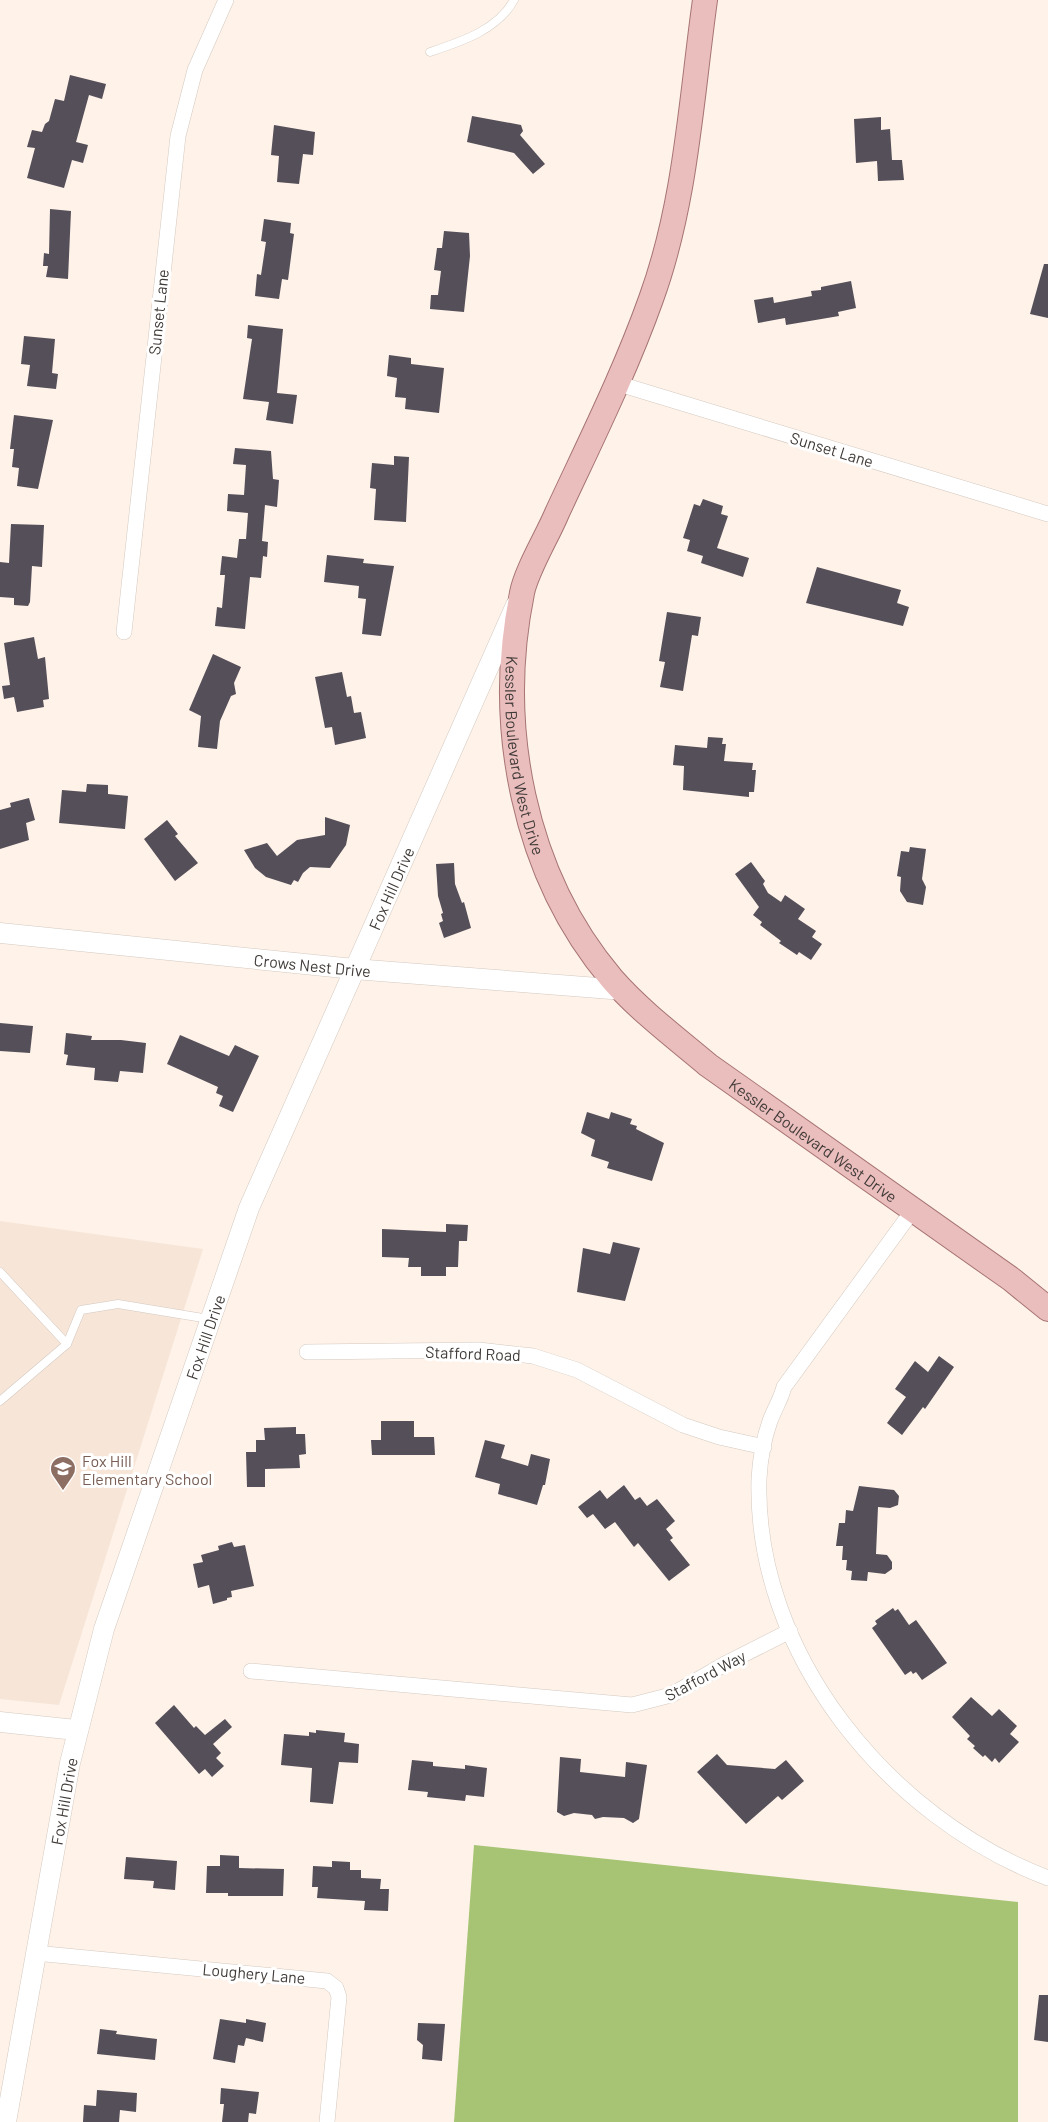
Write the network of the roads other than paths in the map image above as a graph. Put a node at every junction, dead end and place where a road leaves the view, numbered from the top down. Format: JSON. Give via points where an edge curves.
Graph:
{"nodes":[{"id":1,"x":226,"y":0,"type":"edge"},
{"id":2,"x":514,"y":0,"type":"edge"},
{"id":3,"x":705,"y":0,"type":"edge"},
{"id":4,"x":430,"y":52,"type":"dead end"},
{"id":5,"x":616,"y":383,"type":"junction"},
{"id":6,"x":1048,"y":514,"type":"edge"},
{"id":7,"x":522,"y":592,"type":"junction"},
{"id":8,"x":124,"y":632,"type":"dead end"},
{"id":9,"x":0,"y":933,"type":"edge"},
{"id":10,"x":354,"y":969,"type":"junction"},
{"id":11,"x":624,"y":990,"type":"junction"},
{"id":12,"x":913,"y":1210,"type":"junction"},
{"id":13,"x":0,"y":1272,"type":"edge"},
{"id":14,"x":1048,"y":1309,"type":"edge"},
{"id":15,"x":211,"y":1319,"type":"junction"},
{"id":16,"x":67,"y":1344,"type":"junction"},
{"id":17,"x":307,"y":1352,"type":"dead end"},
{"id":18,"x":0,"y":1401,"type":"edge"},
{"id":19,"x":764,"y":1447,"type":"junction"},
{"id":20,"x":790,"y":1631,"type":"junction"},
{"id":21,"x":251,"y":1671,"type":"dead end"},
{"id":22,"x":0,"y":1722,"type":"edge"},
{"id":23,"x":76,"y":1730,"type":"junction"},
{"id":24,"x":1048,"y":1878,"type":"edge"},
{"id":25,"x":35,"y":1953,"type":"junction"},
{"id":26,"x":6,"y":2122,"type":"edge"},
{"id":27,"x":327,"y":2122,"type":"edge"}],
"edges":[{"from":1,"to":8,"type":"street","name":"Sunset Lane","via":[[195,70],[178,136]]},
{"from":2,"to":4,"type":"lane","via":[[487,28]]},
{"from":3,"to":5,"type":"main road","name":"Kessler Boulevard West Drive","via":[[686,158],[671,231],[653,295]]},
{"from":5,"to":6,"type":"street","name":"Sunset Lane"},
{"from":5,"to":7,"type":"main road","name":"Kessler Boulevard West Drive"},
{"from":7,"to":10,"type":"street","name":"Fox Hill Drive"},
{"from":7,"to":11,"type":"main road","name":"Kessler Boulevard West Drive","via":[[512,688],[523,799],[536,841],[565,907],[606,971]]},
{"from":9,"to":10,"type":"street","name":"Crows Nest Drive"},
{"from":10,"to":11,"type":"street","name":"Crows Nest Drive"},
{"from":10,"to":15,"type":"street","name":"Fox Hill Drive","via":[[249,1208]]},
{"from":11,"to":12,"type":"main road","name":"Kessler Boulevard West Drive","via":[[708,1065]]},
{"from":12,"to":14,"type":"main road","name":"Kessler Boulevard West Drive"},
{"from":12,"to":19,"type":"street","via":[[784,1387]]},
{"from":13,"to":16,"type":"lane"},
{"from":15,"to":16,"type":"lane","via":[[118,1304],[81,1310]]},
{"from":15,"to":23,"type":"street","name":"Fox Hill Drive","via":[[98,1647]]},
{"from":16,"to":18,"type":"lane"},
{"from":17,"to":19,"type":"street","name":"Stafford Road","via":[[479,1350],[533,1356],[577,1370],[676,1422]]},
{"from":19,"to":20,"type":"street","via":[[759,1494],[765,1557]]},
{"from":20,"to":21,"type":"street","name":"Stafford Way","via":[[671,1695],[625,1706]]},
{"from":20,"to":24,"type":"street","via":[[809,1670],[844,1723],[898,1784],[978,1844]]},
{"from":22,"to":23,"type":"street"},
{"from":23,"to":25,"type":"street","name":"Fox Hill Drive"},
{"from":25,"to":26,"type":"street","name":"Fox Hill Drive"},
{"from":25,"to":27,"type":"street","name":"Loughery Lane","via":[[327,1981],[339,1996]]}]}
